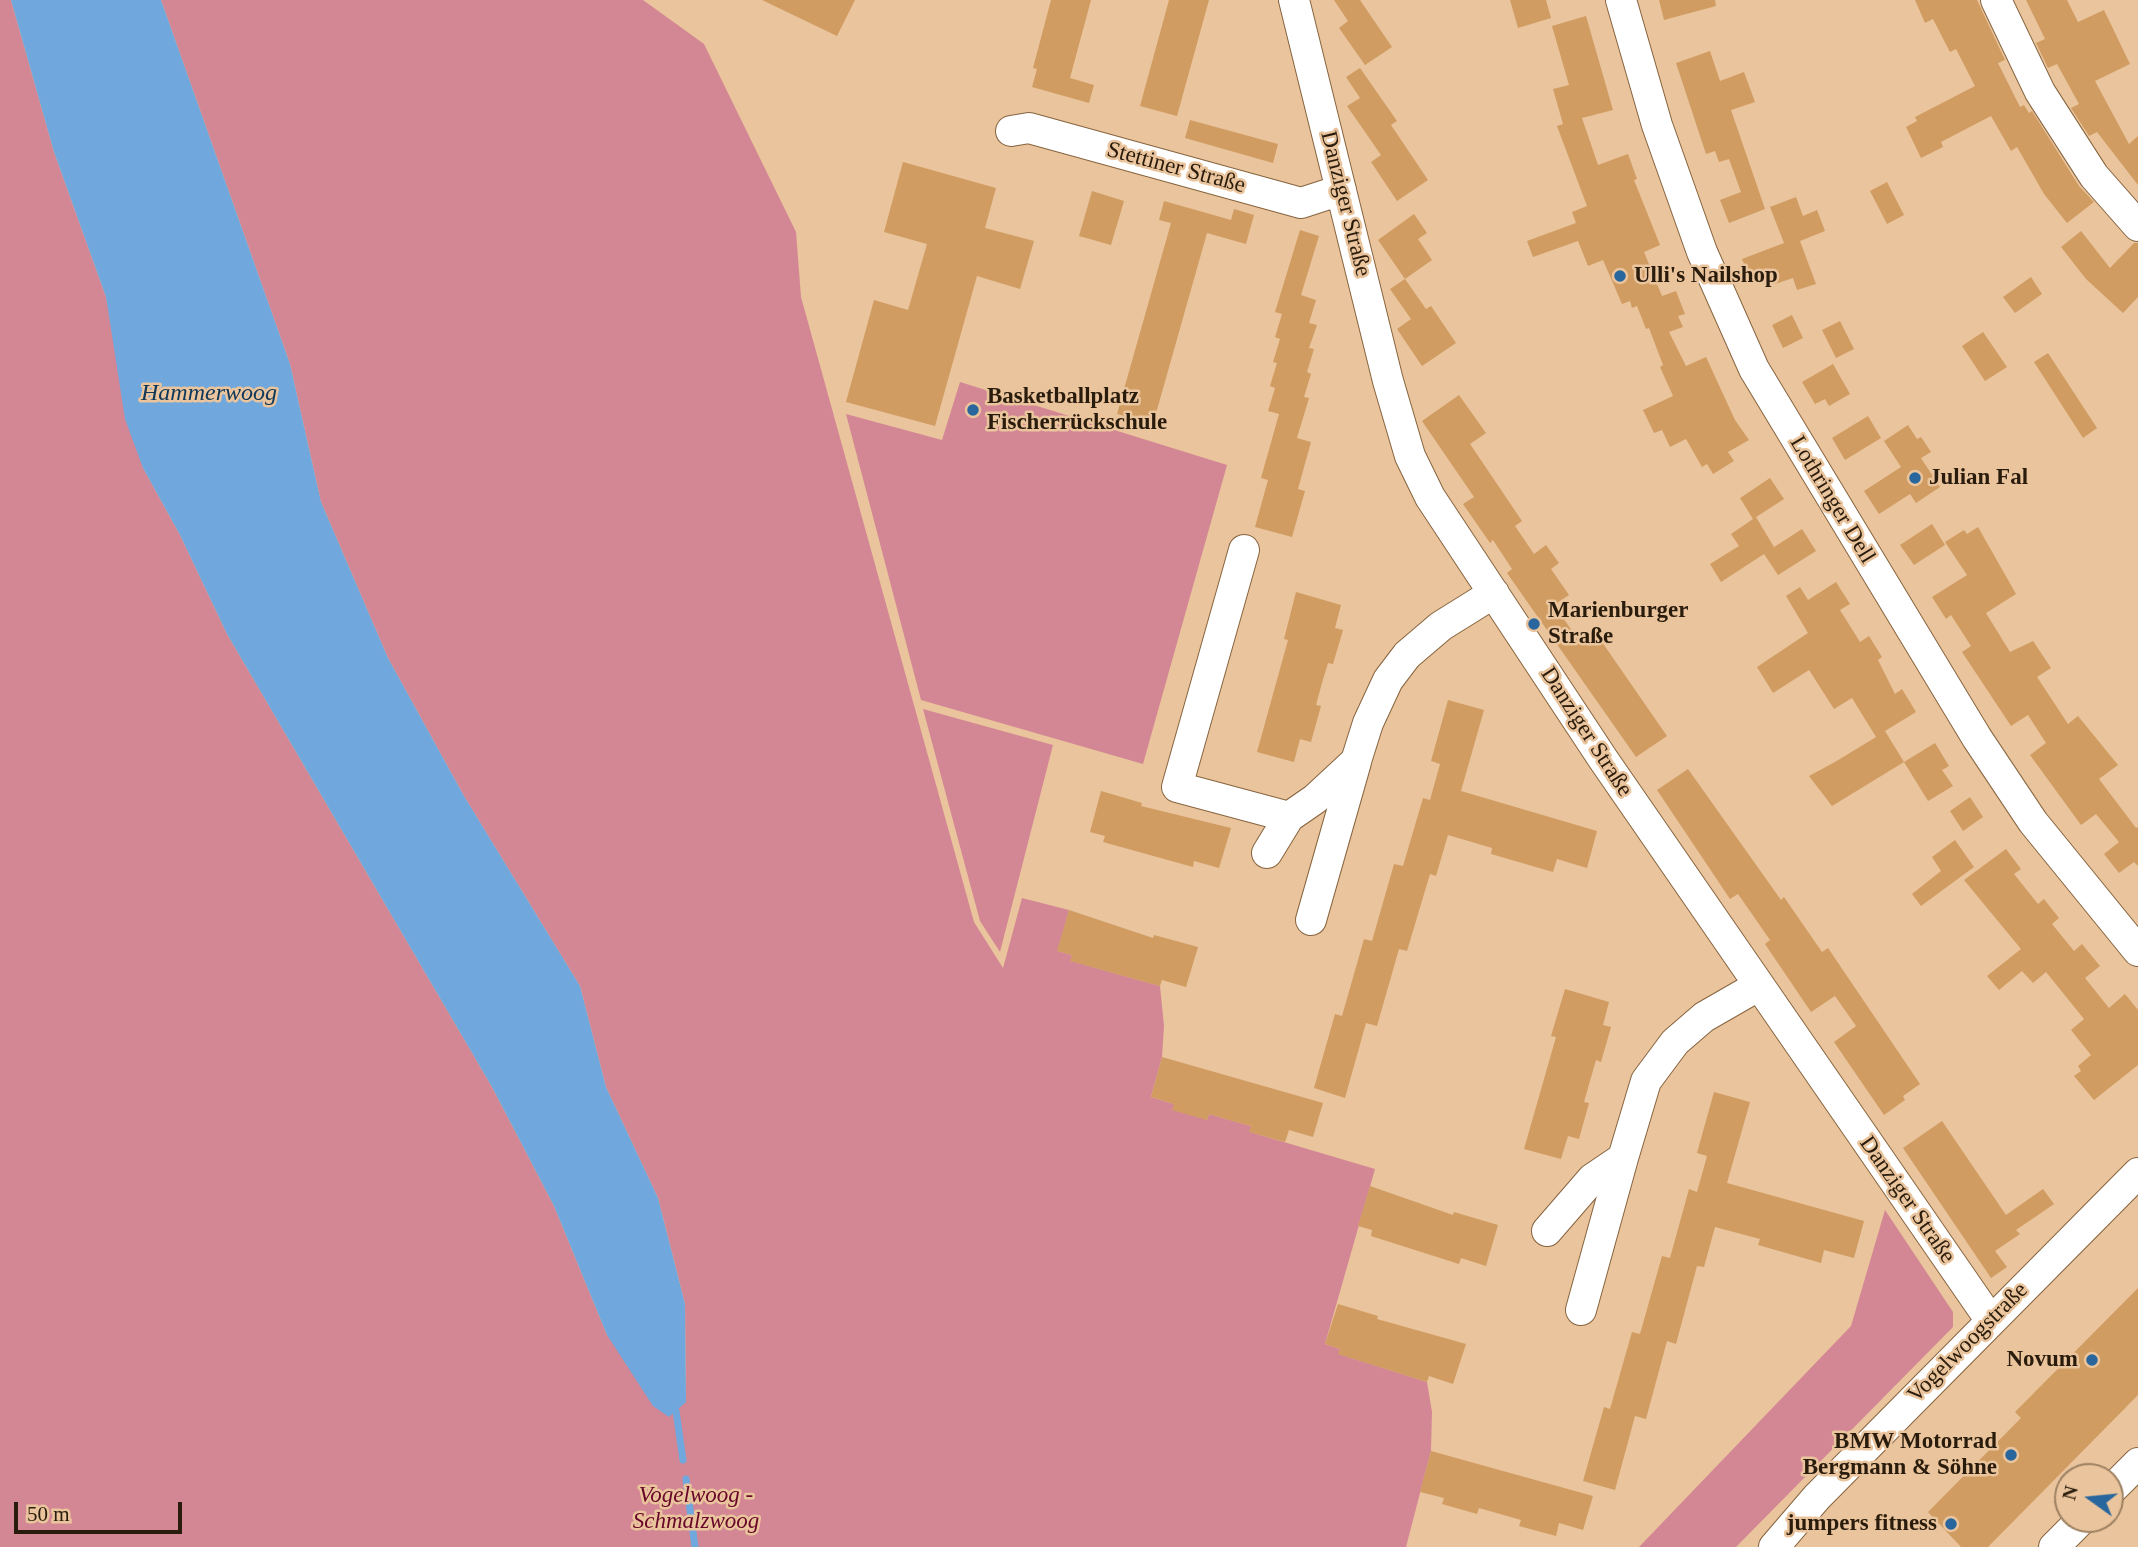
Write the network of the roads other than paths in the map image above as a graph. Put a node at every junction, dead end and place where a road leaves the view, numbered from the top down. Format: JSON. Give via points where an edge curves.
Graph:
{"nodes":[{"id":1,"x":1294,"y":0,"type":"edge"},
{"id":2,"x":1621,"y":0,"type":"edge"},
{"id":3,"x":1996,"y":0,"type":"edge"},
{"id":4,"x":1011,"y":131,"type":"dead end"},
{"id":5,"x":1341,"y":190,"type":"junction"},
{"id":6,"x":2138,"y":226,"type":"edge"},
{"id":7,"x":1244,"y":550,"type":"dead end"},
{"id":8,"x":1494,"y":593,"type":"junction"},
{"id":9,"x":1356,"y":761,"type":"junction"},
{"id":10,"x":1289,"y":817,"type":"junction"},
{"id":11,"x":1267,"y":853,"type":"dead end"},
{"id":12,"x":1311,"y":920,"type":"dead end"},
{"id":13,"x":2138,"y":951,"type":"edge"},
{"id":14,"x":1758,"y":986,"type":"junction"},
{"id":15,"x":1623,"y":1158,"type":"junction"},
{"id":16,"x":2138,"y":1173,"type":"edge"},
{"id":17,"x":1547,"y":1231,"type":"dead end"},
{"id":18,"x":1580,"y":1310,"type":"dead end"},
{"id":19,"x":1991,"y":1321,"type":"junction"},
{"id":20,"x":2138,"y":1462,"type":"edge"},
{"id":21,"x":2124,"y":1476,"type":"edge"},
{"id":22,"x":2068,"y":1533,"type":"edge"},
{"id":23,"x":1773,"y":1547,"type":"edge"},
{"id":24,"x":2054,"y":1547,"type":"edge"}],
"edges":[{"from":1,"to":5,"type":"street","name":"Danziger Straße"},
{"from":2,"to":13,"type":"street","name":"Lothringer Dell","via":[[1657,125],[1702,252],[1754,369],[1977,738],[2033,822]]},
{"from":3,"to":6,"type":"street","via":[[2047,103],[2094,176]]},
{"from":4,"to":5,"type":"street","name":"Stettiner Straße","via":[[1029,128],[1301,203]]},
{"from":5,"to":8,"type":"street","name":"Danziger Straße","via":[[1410,456],[1454,537]]},
{"from":7,"to":10,"type":"street","via":[[1177,787]]},
{"from":8,"to":9,"type":"street","via":[[1441,626],[1408,655],[1388,680]]},
{"from":8,"to":14,"type":"street","name":"Danziger Straße"},
{"from":9,"to":10,"type":"street"},
{"from":9,"to":12,"type":"street"},
{"from":10,"to":11,"type":"street"},
{"from":14,"to":15,"type":"street","via":[[1704,1017],[1675,1042],[1646,1081]]},
{"from":14,"to":19,"type":"street","name":"Danziger Straße"},
{"from":15,"to":17,"type":"street","via":[[1592,1179]]},
{"from":15,"to":18,"type":"street"},
{"from":16,"to":19,"type":"street","name":"Vogelwoogstraße"},
{"from":19,"to":23,"type":"street","name":"Vogelwoogstraße"},
{"from":20,"to":21,"type":"street"},
{"from":22,"to":24,"type":"street"}]}
